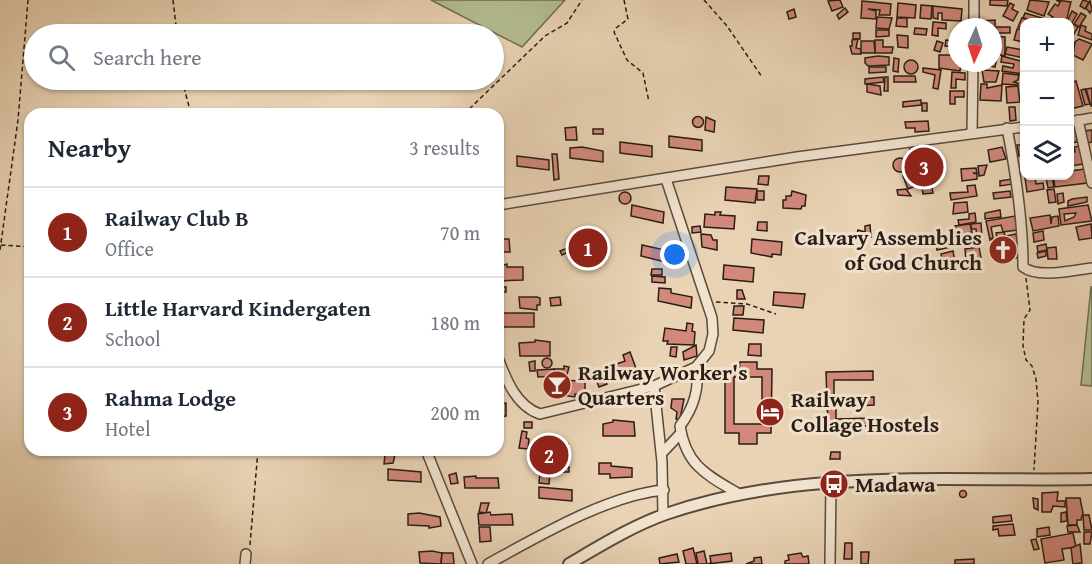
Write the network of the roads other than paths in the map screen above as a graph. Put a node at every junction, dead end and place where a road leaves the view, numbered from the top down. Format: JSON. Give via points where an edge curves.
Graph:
{"nodes":[{"id":1,"x":974,"y":0,"type":"edge"},
{"id":2,"x":974,"y":18,"type":"edge"},
{"id":3,"x":973,"y":72,"type":"edge"},
{"id":4,"x":1092,"y":118,"type":"edge"},
{"id":5,"x":1074,"y":121,"type":"edge"},
{"id":6,"x":1020,"y":127,"type":"edge"},
{"id":7,"x":1006,"y":128,"type":"junction"},
{"id":8,"x":972,"y":133,"type":"junction"},
{"id":9,"x":666,"y":179,"type":"junction"},
{"id":10,"x":1092,"y":183,"type":"edge"},
{"id":11,"x":504,"y":205,"type":"edge"},
{"id":12,"x":1092,"y":268,"type":"edge"},
{"id":13,"x":696,"y":367,"type":"junction"},
{"id":14,"x":504,"y":373,"type":"edge"},
{"id":15,"x":654,"y":386,"type":"junction"},
{"id":16,"x":681,"y":433,"type":"junction"},
{"id":17,"x":662,"y":453,"type":"junction"},
{"id":18,"x":428,"y":456,"type":"edge"},
{"id":19,"x":1092,"y":479,"type":"edge"},
{"id":20,"x":831,"y":482,"type":"junction"},
{"id":21,"x":664,"y":490,"type":"junction"},
{"id":22,"x":739,"y":494,"type":"junction"},
{"id":23,"x":663,"y":515,"type":"junction"},
{"id":24,"x":246,"y":554,"type":"road end"},
{"id":25,"x":246,"y":564,"type":"edge"},
{"id":26,"x":472,"y":564,"type":"edge"},
{"id":27,"x":488,"y":564,"type":"edge"},
{"id":28,"x":569,"y":564,"type":"edge"},
{"id":29,"x":830,"y":564,"type":"edge"}],
"edges":[{"from":1,"to":2,"type":"street"},
{"from":3,"to":8,"type":"street"},
{"from":4,"to":5,"type":"street"},
{"from":5,"to":10,"type":"street"},
{"from":6,"to":7,"type":"street"},
{"from":7,"to":8,"type":"street"},
{"from":7,"to":12,"type":"street","via":[[1018,181],[1023,267],[1049,272]]},
{"from":8,"to":9,"type":"street"},
{"from":9,"to":11,"type":"street"},
{"from":9,"to":13,"type":"street","via":[[714,326],[709,351]]},
{"from":13,"to":15,"type":"street"},
{"from":13,"to":16,"type":"street","via":[[698,388],[690,414],[680,426]]},
{"from":14,"to":15,"type":"street","via":[[518,398],[540,414]]},
{"from":15,"to":17,"type":"street"},
{"from":16,"to":17,"type":"street"},
{"from":16,"to":22,"type":"street","via":[[697,468]]},
{"from":17,"to":21,"type":"street"},
{"from":18,"to":26,"type":"street"},
{"from":19,"to":20,"type":"street"},
{"from":20,"to":22,"type":"street"},
{"from":20,"to":29,"type":"street"},
{"from":21,"to":23,"type":"street"},
{"from":21,"to":27,"type":"street","via":[[594,510]]},
{"from":22,"to":23,"type":"street"},
{"from":23,"to":28,"type":"street"},
{"from":24,"to":25,"type":"street"}]}
